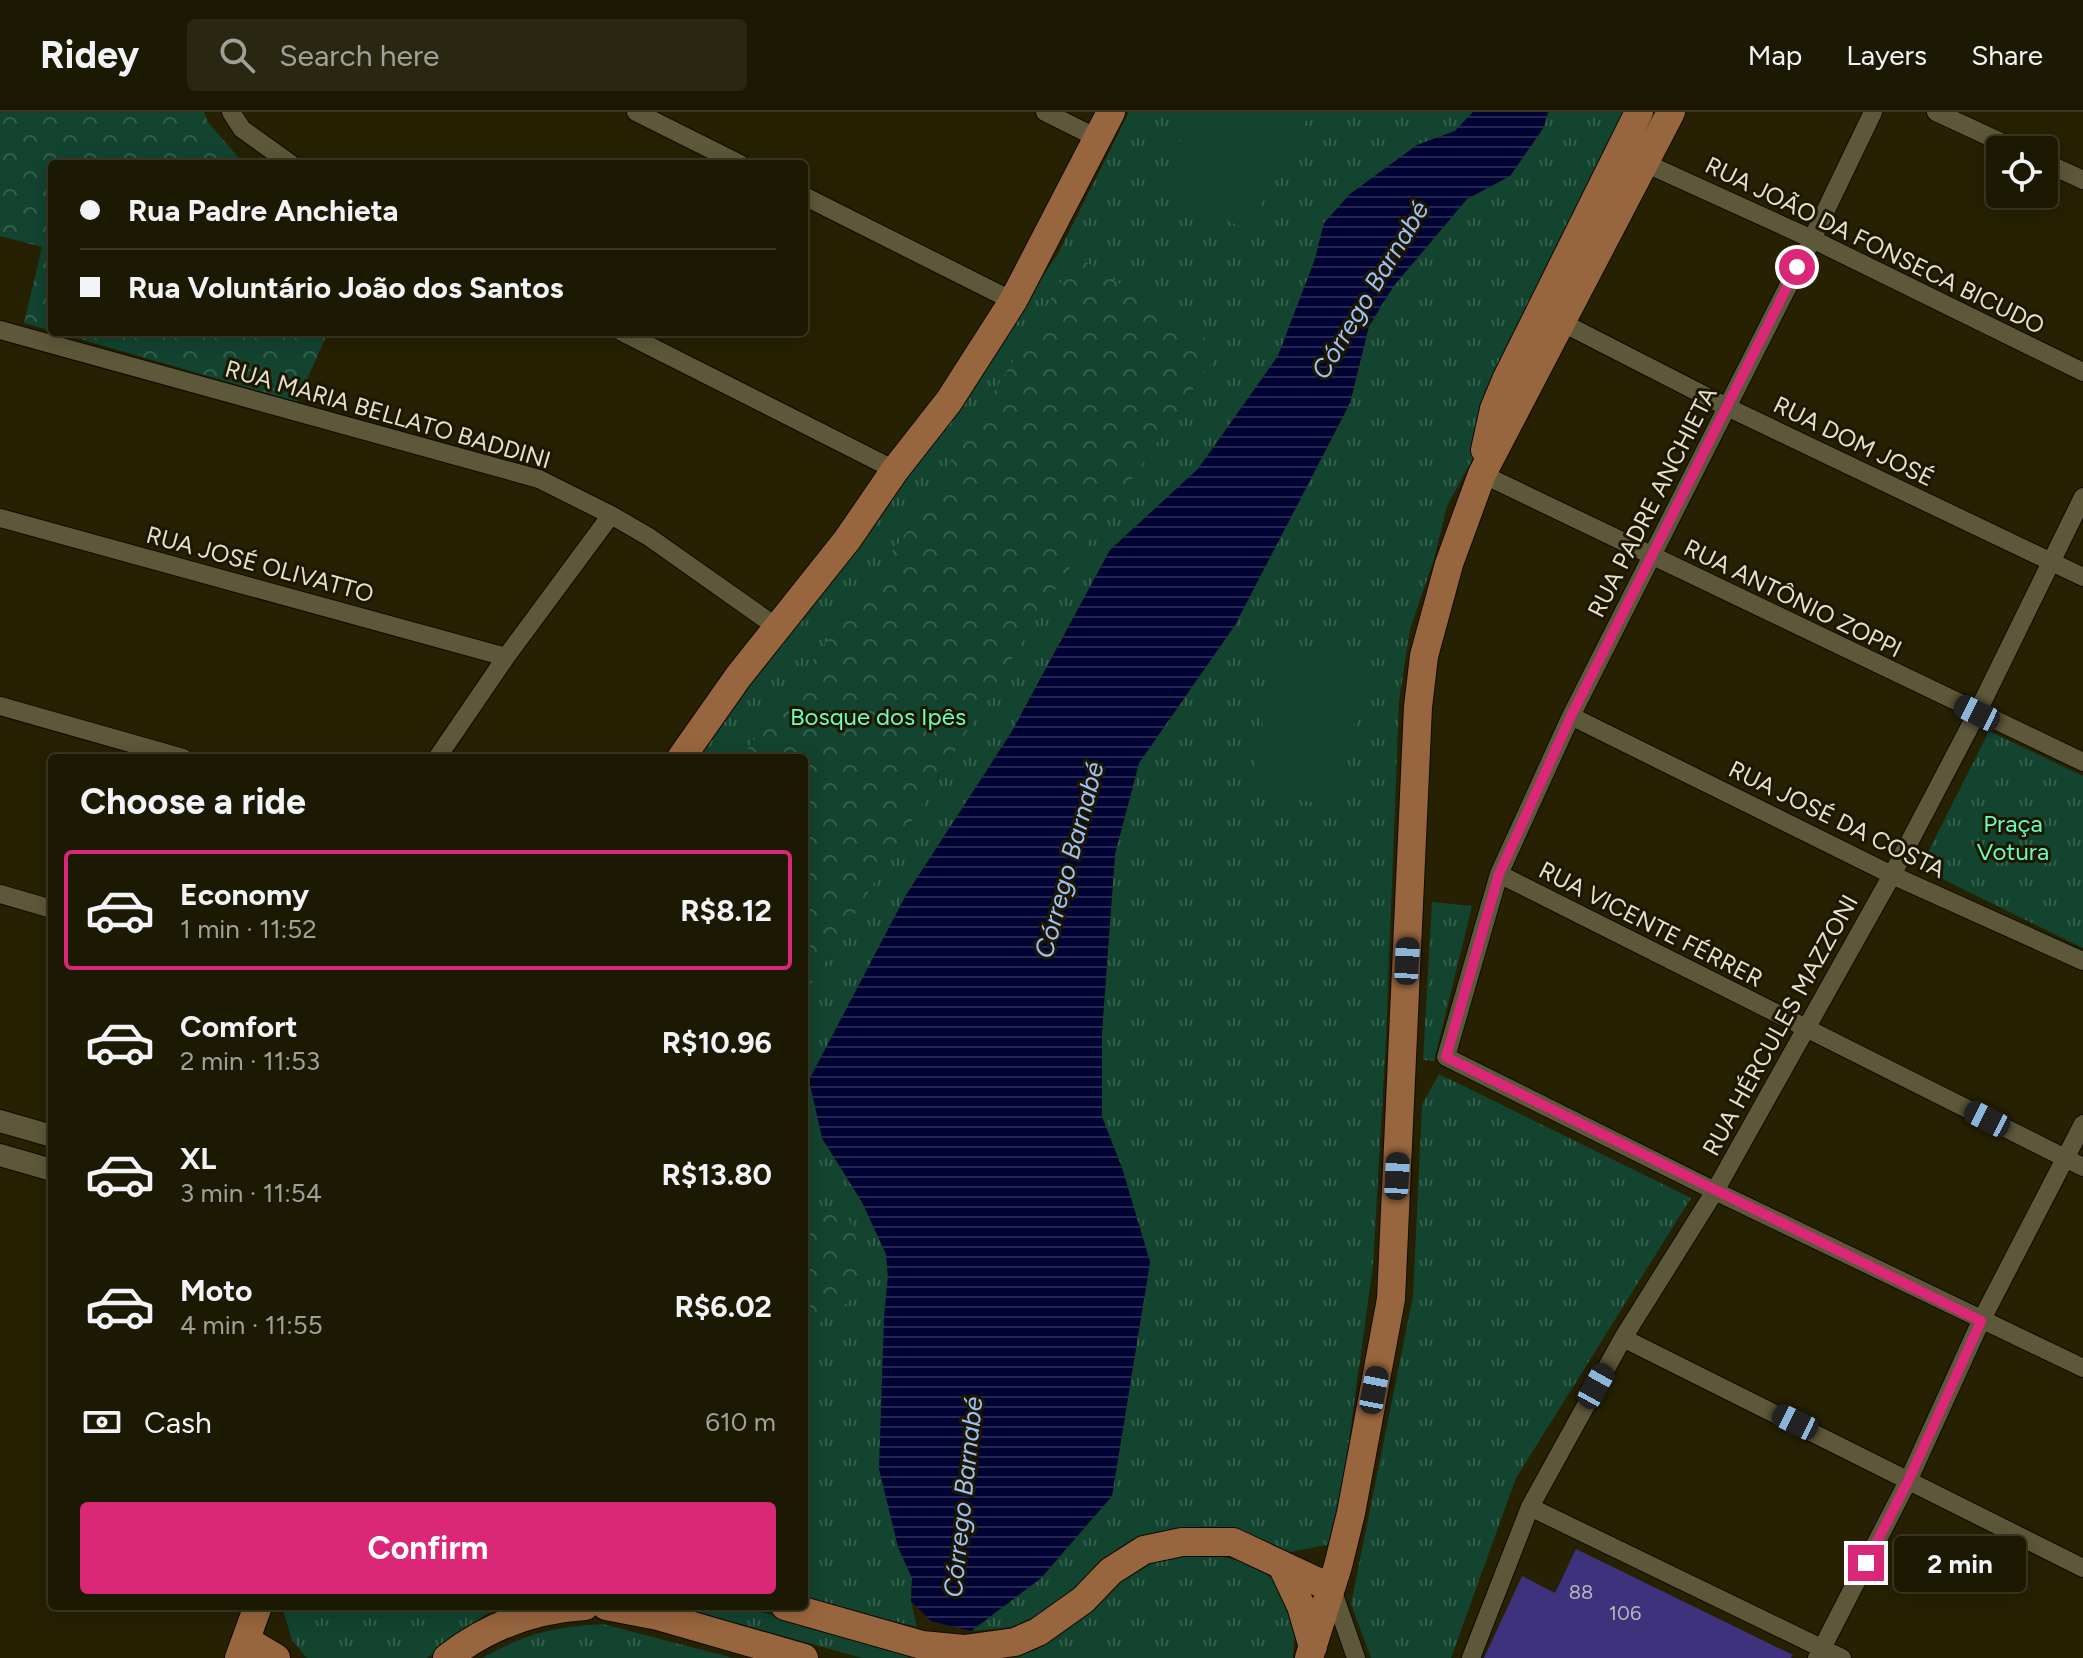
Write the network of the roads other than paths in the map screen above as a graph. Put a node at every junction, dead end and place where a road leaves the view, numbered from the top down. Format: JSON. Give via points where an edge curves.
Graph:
{"nodes":[{"id":1,"x":231,"y":112,"type":"edge"},
{"id":2,"x":636,"y":112,"type":"edge"},
{"id":3,"x":1045,"y":112,"type":"edge"},
{"id":4,"x":1111,"y":112,"type":"edge"},
{"id":5,"x":1641,"y":112,"type":"edge"},
{"id":6,"x":1671,"y":112,"type":"edge"},
{"id":7,"x":1873,"y":112,"type":"edge"},
{"id":8,"x":1936,"y":112,"type":"edge"},
{"id":9,"x":1988,"y":136,"type":"edge"},
{"id":10,"x":1099,"y":139,"type":"junction"},
{"id":11,"x":285,"y":160,"type":"edge"},
{"id":12,"x":732,"y":160,"type":"edge"},
{"id":13,"x":1645,"y":163,"type":"junction"},
{"id":14,"x":2058,"y":168,"type":"edge"},
{"id":15,"x":2083,"y":180,"type":"edge"},
{"id":16,"x":808,"y":198,"type":"edge"},
{"id":17,"x":1812,"y":239,"type":"junction"},
{"id":18,"x":1013,"y":301,"type":"junction"},
{"id":19,"x":1563,"y":323,"type":"junction"},
{"id":20,"x":0,"y":330,"type":"edge"},
{"id":21,"x":630,"y":336,"type":"edge"},
{"id":22,"x":2083,"y":372,"type":"edge"},
{"id":23,"x":1727,"y":407,"type":"junction"},
{"id":24,"x":895,"y":470,"type":"junction"},
{"id":25,"x":1482,"y":474,"type":"junction"},
{"id":26,"x":2083,"y":497,"type":"edge"},
{"id":27,"x":611,"y":515,"type":"junction"},
{"id":28,"x":0,"y":518,"type":"edge"},
{"id":29,"x":1650,"y":556,"type":"junction"},
{"id":30,"x":2052,"y":562,"type":"junction"},
{"id":31,"x":2083,"y":577,"type":"edge"},
{"id":32,"x":778,"y":628,"type":"junction"},
{"id":33,"x":506,"y":657,"type":"junction"},
{"id":34,"x":0,"y":706,"type":"edge"},
{"id":35,"x":1977,"y":713,"type":"junction"},
{"id":36,"x":1571,"y":716,"type":"junction"},
{"id":37,"x":169,"y":754,"type":"edge"},
{"id":38,"x":440,"y":754,"type":"edge"},
{"id":39,"x":684,"y":754,"type":"edge"},
{"id":40,"x":2083,"y":762,"type":"edge"},
{"id":41,"x":1499,"y":874,"type":"junction"},
{"id":42,"x":1892,"y":875,"type":"junction"},
{"id":43,"x":0,"y":894,"type":"edge"},
{"id":44,"x":48,"y":908,"type":"edge"},
{"id":45,"x":2083,"y":961,"type":"edge"},
{"id":46,"x":1805,"y":1027,"type":"junction"},
{"id":47,"x":0,"y":1121,"type":"edge"},
{"id":48,"x":2083,"y":1124,"type":"edge"},
{"id":49,"x":48,"y":1135,"type":"edge"},
{"id":50,"x":0,"y":1155,"type":"edge"},
{"id":51,"x":2065,"y":1158,"type":"junction"},
{"id":52,"x":2083,"y":1167,"type":"edge"},
{"id":53,"x":48,"y":1169,"type":"edge"},
{"id":54,"x":1715,"y":1191,"type":"junction"},
{"id":55,"x":1981,"y":1321,"type":"junction"},
{"id":56,"x":1623,"y":1338,"type":"junction"},
{"id":57,"x":2083,"y":1368,"type":"edge"},
{"id":58,"x":1909,"y":1479,"type":"junction"},
{"id":59,"x":1530,"y":1507,"type":"junction"},
{"id":60,"x":1283,"y":1568,"type":"junction"},
{"id":61,"x":2083,"y":1568,"type":"edge"},
{"id":62,"x":1331,"y":1588,"type":"junction"},
{"id":63,"x":257,"y":1610,"type":"edge"},
{"id":64,"x":546,"y":1610,"type":"edge"},
{"id":65,"x":627,"y":1610,"type":"edge"},
{"id":66,"x":799,"y":1610,"type":"edge"},
{"id":67,"x":242,"y":1649,"type":"edge"},
{"id":68,"x":1311,"y":1653,"type":"edge"},
{"id":69,"x":1820,"y":1653,"type":"edge"},
{"id":70,"x":276,"y":1658,"type":"edge"},
{"id":71,"x":447,"y":1658,"type":"edge"},
{"id":72,"x":804,"y":1658,"type":"edge"},
{"id":73,"x":1356,"y":1658,"type":"edge"},
{"id":74,"x":1471,"y":1658,"type":"edge"},
{"id":75,"x":1842,"y":1658,"type":"edge"}],
"edges":[{"from":1,"to":11,"type":"street","via":[[242,129]]},
{"from":2,"to":12,"type":"street"},
{"from":3,"to":10,"type":"street"},
{"from":4,"to":10,"type":"main road"},
{"from":5,"to":13,"type":"main road","via":[[1638,144]]},
{"from":5,"to":25,"type":"main road","via":[[1506,380],[1494,409]]},
{"from":6,"to":13,"type":"main road"},
{"from":7,"to":17,"type":"street","name":"RUA PADRE ANCHIETA"},
{"from":8,"to":9,"type":"street"},
{"from":10,"to":18,"type":"main road"},
{"from":13,"to":17,"type":"street","name":"RUA JOÃO DA FONSECA BICUDO"},
{"from":13,"to":19,"type":"main road"},
{"from":14,"to":15,"type":"street"},
{"from":16,"to":18,"type":"street"},
{"from":17,"to":22,"type":"street","name":"RUA JOÃO DA FONSECA BICUDO"},
{"from":17,"to":23,"type":"street","name":"RUA PADRE ANCHIETA"},
{"from":18,"to":24,"type":"main road","via":[[949,401]]},
{"from":19,"to":23,"type":"street","name":"RUA DOM JOSÉ"},
{"from":19,"to":25,"type":"main road"},
{"from":20,"to":27,"type":"street","name":"RUA MARIA BELLATO BADDINI","via":[[539,479]]},
{"from":21,"to":24,"type":"street"},
{"from":23,"to":29,"type":"street","name":"RUA PADRE ANCHIETA"},
{"from":23,"to":30,"type":"street","name":"RUA DOM JOSÉ"},
{"from":24,"to":32,"type":"main road"},
{"from":25,"to":29,"type":"street","name":"RUA ANTÔNIO ZOPPI"},
{"from":25,"to":62,"type":"main road","via":[[1449,564],[1424,656],[1391,1299],[1351,1513]]},
{"from":26,"to":30,"type":"street","name":"RUA HÉRCULES MAZZONI"},
{"from":27,"to":32,"type":"street","name":"RUA MARIA BELLATO BADDINI"},
{"from":27,"to":33,"type":"street"},
{"from":28,"to":33,"type":"street","name":"RUA JOSÉ OLIVATTO"},
{"from":29,"to":35,"type":"street","name":"RUA ANTÔNIO ZOPPI"},
{"from":29,"to":36,"type":"street","name":"RUA PADRE ANCHIETA"},
{"from":30,"to":31,"type":"street","name":"RUA DOM JOSÉ"},
{"from":30,"to":35,"type":"street","name":"RUA HÉRCULES MAZZONI"},
{"from":32,"to":39,"type":"main road"},
{"from":33,"to":38,"type":"street"},
{"from":34,"to":37,"type":"street"},
{"from":35,"to":40,"type":"street","name":"RUA ANTÔNIO ZOPPI"},
{"from":35,"to":42,"type":"street","name":"RUA HÉRCULES MAZZONI"},
{"from":36,"to":41,"type":"street","name":"RUA PADRE ANCHIETA"},
{"from":36,"to":42,"type":"street","name":"RUA JOSÉ DA COSTA"},
{"from":41,"to":46,"type":"street","name":"RUA VICENTE FÉRRER"},
{"from":41,"to":54,"type":"street","name":"RUA PADRE ANCHIETA","via":[[1446,1057]]},
{"from":42,"to":45,"type":"street","name":"RUA JOSÉ DA COSTA"},
{"from":42,"to":46,"type":"street","name":"RUA HÉRCULES MAZZONI"},
{"from":43,"to":44,"type":"street"},
{"from":46,"to":51,"type":"street","name":"RUA VICENTE FÉRRER"},
{"from":46,"to":54,"type":"street","name":"RUA HÉRCULES MAZZONI"},
{"from":47,"to":49,"type":"street"},
{"from":48,"to":51,"type":"street"},
{"from":50,"to":53,"type":"street"},
{"from":51,"to":52,"type":"street","name":"RUA VICENTE FÉRRER"},
{"from":51,"to":55,"type":"street"},
{"from":54,"to":55,"type":"street"},
{"from":54,"to":56,"type":"street","name":"RUA HÉRCULES MAZZONI"},
{"from":55,"to":57,"type":"street"},
{"from":55,"to":58,"type":"street"},
{"from":56,"to":58,"type":"street"},
{"from":56,"to":59,"type":"street","name":"RUA HÉRCULES MAZZONI"},
{"from":58,"to":61,"type":"street"},
{"from":58,"to":69,"type":"street"},
{"from":59,"to":69,"type":"street"},
{"from":59,"to":74,"type":"street","name":"RUA HÉRCULES MAZZONI"},
{"from":60,"to":62,"type":"main road"},
{"from":60,"to":66,"type":"main road","via":[[1233,1542],[1182,1542],[1144,1550],[1038,1632],[1015,1642],[964,1649],[922,1645]]},
{"from":60,"to":68,"type":"main road","via":[[1301,1606]]},
{"from":62,"to":68,"type":"main road"},
{"from":62,"to":73,"type":"street"},
{"from":63,"to":67,"type":"main road"},
{"from":64,"to":71,"type":"main road","via":[[484,1634]]},
{"from":65,"to":72,"type":"main road"},
{"from":67,"to":70,"type":"main road"},
{"from":69,"to":75,"type":"street"}]}
